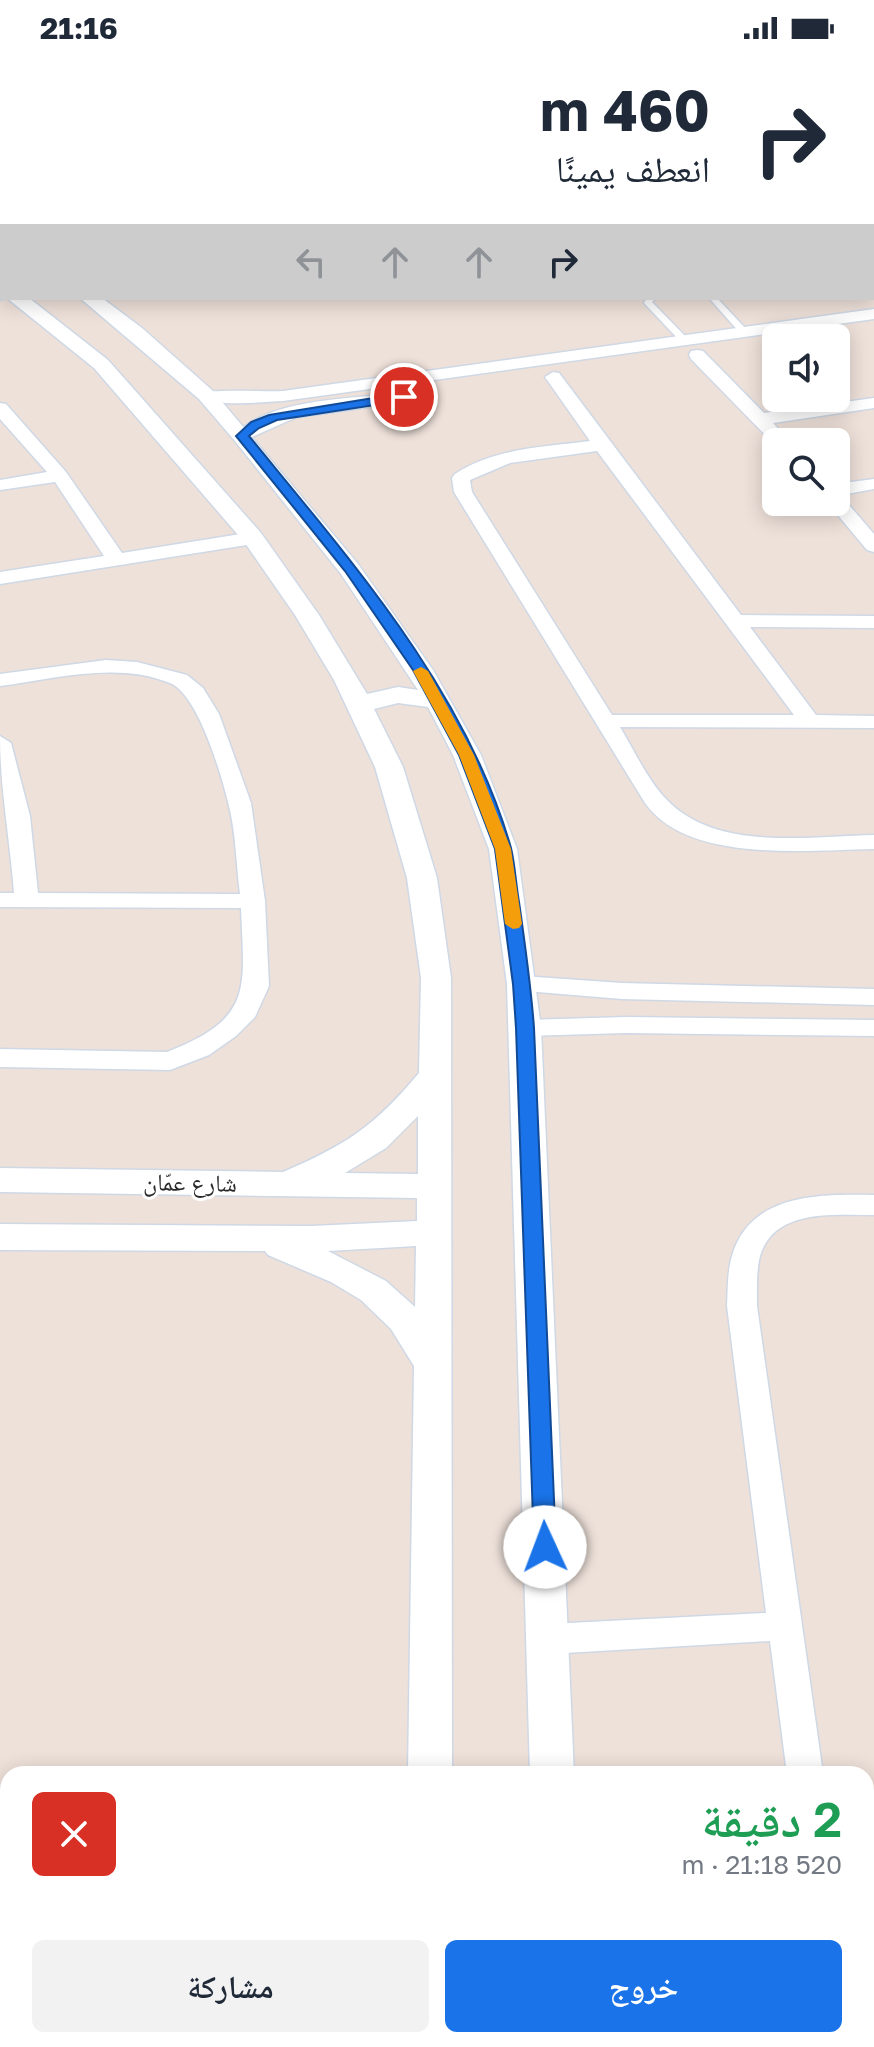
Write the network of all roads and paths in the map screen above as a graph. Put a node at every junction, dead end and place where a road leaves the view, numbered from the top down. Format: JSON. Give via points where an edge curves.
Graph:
{"nodes":[{"id":1,"x":20,"y":300,"type":"edge"},
{"id":2,"x":93,"y":300,"type":"edge"},
{"id":3,"x":650,"y":300,"type":"edge"},
{"id":4,"x":715,"y":300,"type":"edge"},
{"id":5,"x":874,"y":314,"type":"edge"},
{"id":6,"x":874,"y":329,"type":"edge"},
{"id":7,"x":744,"y":332,"type":"junction"},
{"id":8,"x":850,"y":333,"type":"edge"},
{"id":9,"x":684,"y":340,"type":"junction"},
{"id":10,"x":762,"y":346,"type":"edge"},
{"id":11,"x":697,"y":355,"type":"junction"},
{"id":12,"x":553,"y":377,"type":"junction"},
{"id":13,"x":206,"y":395,"type":"junction"},
{"id":14,"x":283,"y":396,"type":"junction"},
{"id":15,"x":874,"y":403,"type":"edge"},
{"id":16,"x":1,"y":411,"type":"edge"},
{"id":17,"x":296,"y":413,"type":"junction"},
{"id":18,"x":761,"y":419,"type":"junction"},
{"id":19,"x":769,"y":428,"type":"edge"},
{"id":20,"x":243,"y":436,"type":"junction"},
{"id":21,"x":600,"y":445,"type":"junction"},
{"id":22,"x":60,"y":476,"type":"junction"},
{"id":23,"x":874,"y":484,"type":"edge"},
{"id":24,"x":0,"y":485,"type":"edge"},
{"id":25,"x":850,"y":488,"type":"edge"},
{"id":26,"x":848,"y":516,"type":"edge"},
{"id":27,"x":253,"y":538,"type":"junction"},
{"id":28,"x":874,"y":546,"type":"edge"},
{"id":29,"x":116,"y":559,"type":"junction"},
{"id":30,"x":0,"y":578,"type":"edge"},
{"id":31,"x":738,"y":621,"type":"junction"},
{"id":32,"x":874,"y":622,"type":"edge"},
{"id":33,"x":420,"y":670,"type":"junction"},
{"id":34,"x":0,"y":680,"type":"edge"},
{"id":35,"x":354,"y":692,"type":"junction"},
{"id":36,"x":437,"y":701,"type":"junction"},
{"id":37,"x":608,"y":721,"type":"junction"},
{"id":38,"x":810,"y":722,"type":"junction"},
{"id":39,"x":874,"y":722,"type":"edge"},
{"id":40,"x":0,"y":743,"type":"edge"},
{"id":41,"x":874,"y":842,"type":"edge"},
{"id":42,"x":27,"y":899,"type":"junction"},
{"id":43,"x":0,"y":900,"type":"edge"},
{"id":44,"x":253,"y":901,"type":"junction"},
{"id":45,"x":522,"y":984,"type":"junction"},
{"id":46,"x":622,"y":991,"type":"junction"},
{"id":47,"x":874,"y":997,"type":"edge"},
{"id":48,"x":626,"y":1025,"type":"junction"},
{"id":49,"x":525,"y":1028,"type":"junction"},
{"id":50,"x":874,"y":1028,"type":"edge"},
{"id":51,"x":0,"y":1058,"type":"edge"},
{"id":52,"x":435,"y":1075,"type":"junction"},
{"id":53,"x":0,"y":1180,"type":"edge"},
{"id":54,"x":281,"y":1185,"type":"junction"},
{"id":55,"x":434,"y":1186,"type":"junction"},
{"id":56,"x":380,"y":1187,"type":"junction"},
{"id":57,"x":874,"y":1205,"type":"edge"},
{"id":58,"x":436,"y":1232,"type":"junction"},
{"id":59,"x":378,"y":1236,"type":"junction"},
{"id":60,"x":0,"y":1237,"type":"edge"},
{"id":61,"x":262,"y":1239,"type":"junction"},
{"id":62,"x":433,"y":1366,"type":"junction"},
{"id":63,"x":785,"y":1626,"type":"junction"},
{"id":64,"x":549,"y":1639,"type":"junction"},
{"id":65,"x":430,"y":1766,"type":"edge"},
{"id":66,"x":552,"y":1766,"type":"edge"},
{"id":67,"x":804,"y":1766,"type":"edge"}],
"edges":[{"from":1,"to":27,"type":"street","via":[[101,364]]},
{"from":2,"to":13,"type":"street"},
{"from":3,"to":9,"type":"lane"},
{"from":4,"to":7,"type":"lane"},
{"from":5,"to":7,"type":"street"},
{"from":6,"to":8,"type":"street"},
{"from":7,"to":9,"type":"street"},
{"from":9,"to":14,"type":"street"},
{"from":10,"to":11,"type":"street"},
{"from":11,"to":12,"type":"street"},
{"from":11,"to":18,"type":"street"},
{"from":12,"to":17,"type":"street"},
{"from":12,"to":21,"type":"street"},
{"from":13,"to":14,"type":"street"},
{"from":13,"to":20,"type":"street"},
{"from":14,"to":17,"type":"street","via":[[275,407]]},
{"from":15,"to":18,"type":"street"},
{"from":16,"to":22,"type":"street"},
{"from":17,"to":20,"type":"street","via":[[262,421]]},
{"from":18,"to":19,"type":"street"},
{"from":20,"to":33,"type":"street","via":[[350,569]]},
{"from":21,"to":31,"type":"street"},
{"from":21,"to":37,"type":"street","via":[[492,461],[461,478],[472,509]]},
{"from":22,"to":24,"type":"street"},
{"from":22,"to":29,"type":"street"},
{"from":23,"to":25,"type":"street"},
{"from":26,"to":28,"type":"street"},
{"from":27,"to":29,"type":"street"},
{"from":27,"to":35,"type":"street"},
{"from":29,"to":30,"type":"street"},
{"from":31,"to":32,"type":"street"},
{"from":31,"to":38,"type":"street"},
{"from":33,"to":35,"type":"street"},
{"from":33,"to":36,"type":"street"},
{"from":34,"to":44,"type":"street","via":[[106,666],[180,679],[196,692],[240,803]]},
{"from":35,"to":36,"type":"street"},
{"from":35,"to":52,"type":"street","via":[[389,767],[422,878],[436,978]]},
{"from":36,"to":45,"type":"street","via":[[467,755],[503,849]]},
{"from":37,"to":38,"type":"street"},
{"from":37,"to":41,"type":"street","via":[[656,803],[670,819],[697,832],[728,840]]},
{"from":38,"to":39,"type":"street"},
{"from":40,"to":42,"type":"street","via":[[19,816]]},
{"from":42,"to":43,"type":"street"},
{"from":42,"to":44,"type":"street"},
{"from":44,"to":51,"type":"street","via":[[256,986],[246,1011],[200,1049],[170,1061]]},
{"from":45,"to":46,"type":"street"},
{"from":45,"to":49,"type":"street"},
{"from":46,"to":47,"type":"street"},
{"from":46,"to":48,"type":"street","via":[[617,1007]]},
{"from":48,"to":49,"type":"street"},
{"from":48,"to":50,"type":"street"},
{"from":49,"to":64,"type":"street"},
{"from":52,"to":54,"type":"street","via":[[378,1140]]},
{"from":52,"to":55,"type":"street"},
{"from":53,"to":54,"type":"street","name":"شارع عمّان"},
{"from":54,"to":56,"type":"street","name":"شارع عمّان"},
{"from":55,"to":56,"type":"street","name":"شارع عمّان"},
{"from":55,"to":58,"type":"street"},
{"from":56,"to":59,"type":"street","via":[[396,1210]]},
{"from":57,"to":63,"type":"street","via":[[792,1209],[762,1225],[743,1273],[742,1306]]},
{"from":58,"to":59,"type":"street"},
{"from":58,"to":62,"type":"street"},
{"from":59,"to":61,"type":"street"},
{"from":60,"to":61,"type":"street"},
{"from":61,"to":62,"type":"street","via":[[315,1259],[384,1299],[402,1316]]},
{"from":62,"to":65,"type":"street"},
{"from":63,"to":64,"type":"street"},
{"from":63,"to":67,"type":"street"},
{"from":64,"to":66,"type":"street"}]}
